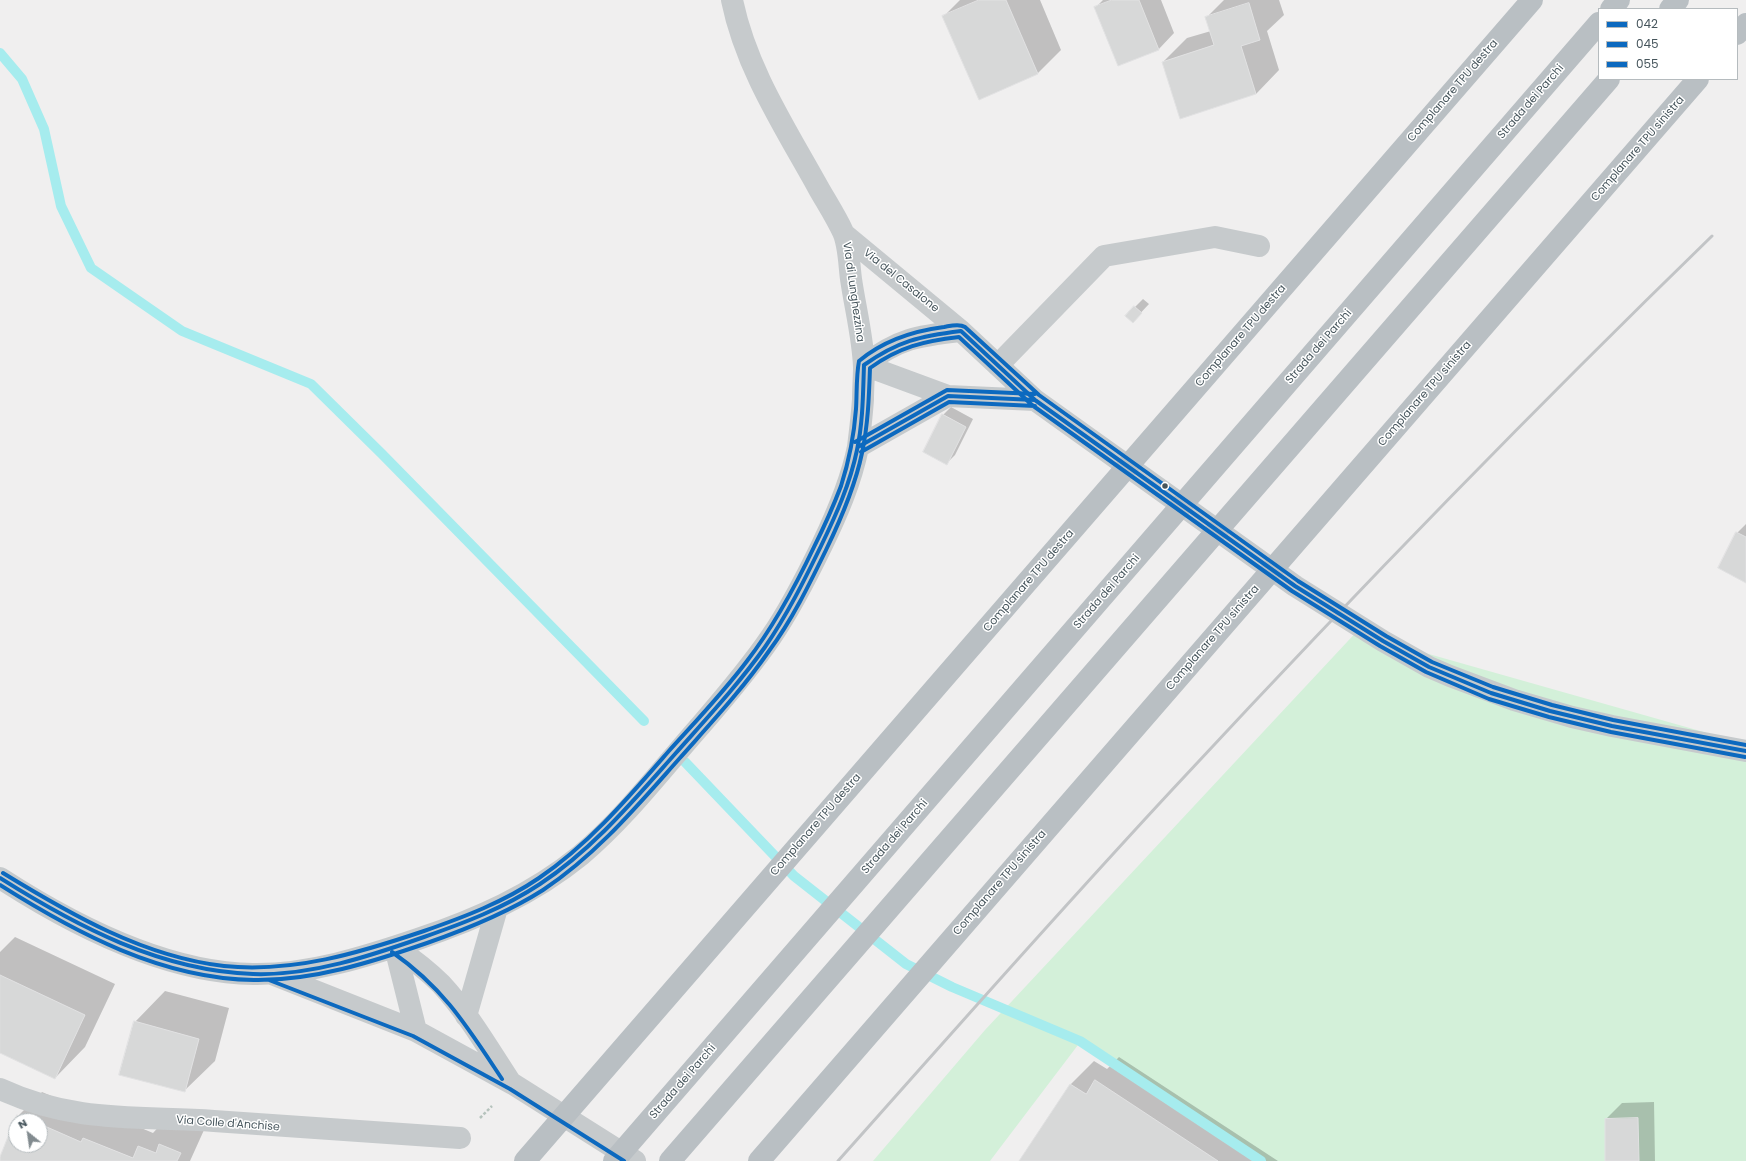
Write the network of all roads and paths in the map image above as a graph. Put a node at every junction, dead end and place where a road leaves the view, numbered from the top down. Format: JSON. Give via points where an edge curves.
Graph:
{"nodes":[{"id":1,"x":732,"y":0,"type":"edge"},
{"id":2,"x":1532,"y":0,"type":"edge"},
{"id":3,"x":1619,"y":0,"type":"edge"},
{"id":4,"x":1678,"y":0,"type":"edge"},
{"id":5,"x":1612,"y":8,"type":"edge"},
{"id":6,"x":1671,"y":8,"type":"edge"},
{"id":7,"x":1598,"y":24,"type":"edge"},
{"id":8,"x":1746,"y":24,"type":"edge"},
{"id":9,"x":1738,"y":33,"type":"edge"},
{"id":10,"x":1608,"y":80,"type":"edge"},
{"id":11,"x":1697,"y":80,"type":"edge"},
{"id":12,"x":845,"y":235,"type":"junction"},
{"id":13,"x":1259,"y":246,"type":"dead end"},
{"id":14,"x":961,"y":331,"type":"junction"},
{"id":15,"x":864,"y":365,"type":"junction"},
{"id":16,"x":998,"y":365,"type":"junction"},
{"id":17,"x":948,"y":396,"type":"junction"},
{"id":18,"x":1035,"y":400,"type":"junction"},
{"id":19,"x":858,"y":446,"type":"junction"},
{"id":20,"x":1746,"y":751,"type":"edge"},
{"id":21,"x":0,"y":878,"type":"edge"},
{"id":22,"x":497,"y":908,"type":"junction"},
{"id":23,"x":395,"y":947,"type":"junction"},
{"id":24,"x":271,"y":974,"type":"junction"},
{"id":25,"x":466,"y":1016,"type":"junction"},
{"id":26,"x":416,"y":1031,"type":"junction"},
{"id":27,"x":513,"y":1084,"type":"junction"},
{"id":28,"x":0,"y":1089,"type":"edge"},
{"id":29,"x":460,"y":1138,"type":"joint"},
{"id":30,"x":525,"y":1161,"type":"edge"},
{"id":31,"x":614,"y":1161,"type":"edge"},
{"id":32,"x":635,"y":1161,"type":"edge"},
{"id":33,"x":670,"y":1161,"type":"edge"},
{"id":34,"x":759,"y":1161,"type":"edge"}],
"edges":[{"from":1,"to":12,"type":"street","name":"Via di Lunghezzina","via":[[740,32],[758,75]]},
{"from":2,"to":30,"type":"highway","name":"Complanare TPU destra"},
{"from":3,"to":5,"type":"highway"},
{"from":4,"to":6,"type":"highway"},
{"from":7,"to":31,"type":"highway","name":"Strada dei Parchi"},
{"from":8,"to":9,"type":"highway"},
{"from":10,"to":33,"type":"highway"},
{"from":11,"to":34,"type":"highway","name":"Complanare TPU sinistra"},
{"from":12,"to":14,"type":"street","name":"Via del Casalone"},
{"from":12,"to":15,"type":"street","name":"Via di Lunghezzina"},
{"from":13,"to":16,"type":"street","via":[[1215,237],[1104,256]]},
{"from":14,"to":15,"type":"street","via":[[906,340],[884,350]]},
{"from":14,"to":16,"type":"street","name":"Via del Casalone"},
{"from":15,"to":17,"type":"street"},
{"from":15,"to":19,"type":"street","name":"Via di Lunghezzina"},
{"from":16,"to":18,"type":"street","name":"Via del Casalone"},
{"from":17,"to":18,"type":"street"},
{"from":17,"to":19,"type":"street"},
{"from":18,"to":20,"type":"street","name":"Via del Casalone","via":[[1295,586],[1429,667],[1491,693],[1564,715]]},
{"from":19,"to":22,"type":"street","name":"Via di Lunghezzina","via":[[840,508],[816,558],[774,632],[752,664],[612,826],[555,875]]},
{"from":21,"to":24,"type":"street","via":[[77,923],[133,947],[209,970]]},
{"from":22,"to":23,"type":"street","name":"Via di Lunghezzina","via":[[464,923]]},
{"from":22,"to":25,"type":"street"},
{"from":23,"to":24,"type":"street","name":"Via di Lunghezzina","via":[[334,964]]},
{"from":23,"to":25,"type":"street","via":[[427,971]]},
{"from":23,"to":26,"type":"street"},
{"from":24,"to":26,"type":"street"},
{"from":25,"to":27,"type":"street"},
{"from":26,"to":27,"type":"street"},
{"from":27,"to":29,"type":"path"},
{"from":27,"to":32,"type":"street"},
{"from":28,"to":29,"type":"street","name":"Via Colle d'Anchise","via":[[35,1103],[101,1117]]}]}
